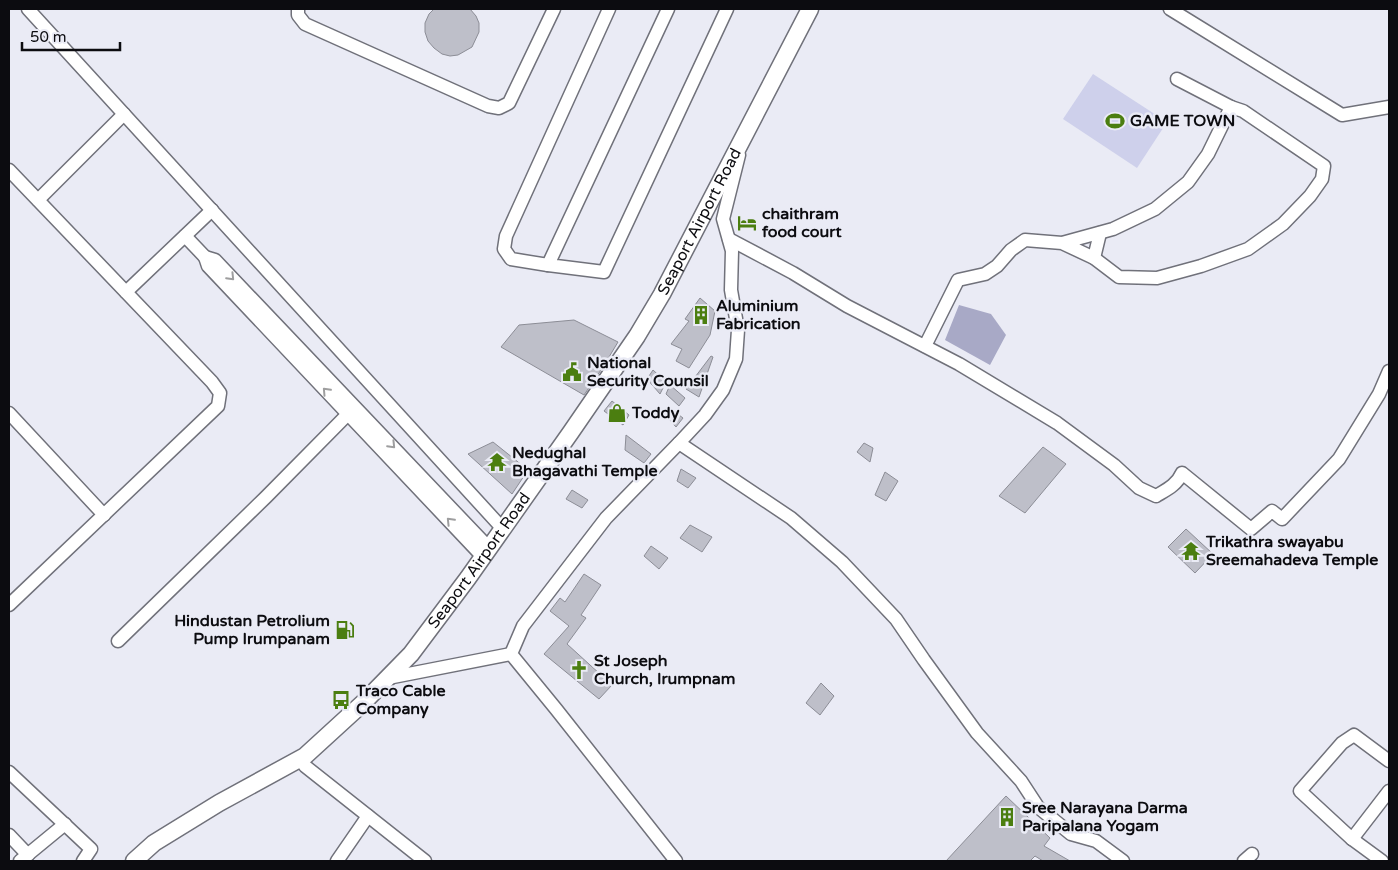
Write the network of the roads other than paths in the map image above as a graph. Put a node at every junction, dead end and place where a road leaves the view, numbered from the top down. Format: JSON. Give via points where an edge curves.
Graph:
{"nodes":[{"id":1,"x":28,"y":9,"type":"edge"},
{"id":2,"x":298,"y":9,"type":"edge"},
{"id":3,"x":554,"y":9,"type":"edge"},
{"id":4,"x":609,"y":9,"type":"edge"},
{"id":5,"x":668,"y":9,"type":"edge"},
{"id":6,"x":726,"y":9,"type":"edge"},
{"id":7,"x":810,"y":9,"type":"edge"},
{"id":8,"x":1170,"y":9,"type":"edge"},
{"id":9,"x":1177,"y":79,"type":"dead end"},
{"id":10,"x":1231,"y":107,"type":"junction"},
{"id":11,"x":1389,"y":107,"type":"edge"},
{"id":12,"x":124,"y":114,"type":"junction"},
{"id":13,"x":744,"y":135,"type":"junction"},
{"id":14,"x":9,"y":170,"type":"edge"},
{"id":15,"x":38,"y":200,"type":"junction"},
{"id":16,"x":212,"y":210,"type":"junction"},
{"id":17,"x":1100,"y":233,"type":"junction"},
{"id":18,"x":185,"y":236,"type":"junction"},
{"id":19,"x":729,"y":239,"type":"junction"},
{"id":20,"x":1062,"y":243,"type":"junction"},
{"id":21,"x":205,"y":257,"type":"junction"},
{"id":22,"x":1094,"y":258,"type":"junction"},
{"id":23,"x":548,"y":265,"type":"junction"},
{"id":24,"x":126,"y":292,"type":"junction"},
{"id":25,"x":925,"y":346,"type":"junction"},
{"id":26,"x":1389,"y":370,"type":"edge"},
{"id":27,"x":9,"y":414,"type":"edge"},
{"id":28,"x":348,"y":414,"type":"junction"},
{"id":29,"x":364,"y":424,"type":"junction"},
{"id":30,"x":680,"y":443,"type":"junction"},
{"id":31,"x":104,"y":515,"type":"junction"},
{"id":32,"x":503,"y":529,"type":"junction"},
{"id":33,"x":486,"y":553,"type":"junction"},
{"id":34,"x":9,"y":605,"type":"edge"},
{"id":35,"x":118,"y":641,"type":"dead end"},
{"id":36,"x":511,"y":654,"type":"junction"},
{"id":37,"x":388,"y":678,"type":"junction"},
{"id":38,"x":300,"y":759,"type":"junction"},
{"id":39,"x":1389,"y":761,"type":"edge"},
{"id":40,"x":9,"y":772,"type":"edge"},
{"id":41,"x":1389,"y":791,"type":"edge"},
{"id":42,"x":368,"y":816,"type":"junction"},
{"id":43,"x":65,"y":824,"type":"junction"},
{"id":44,"x":9,"y":835,"type":"edge"},
{"id":45,"x":1352,"y":839,"type":"junction"},
{"id":46,"x":24,"y":858,"type":"edge"},
{"id":47,"x":83,"y":861,"type":"edge"},
{"id":48,"x":134,"y":861,"type":"edge"},
{"id":49,"x":338,"y":861,"type":"edge"},
{"id":50,"x":425,"y":861,"type":"edge"},
{"id":51,"x":676,"y":861,"type":"edge"},
{"id":52,"x":1124,"y":861,"type":"edge"},
{"id":53,"x":1382,"y":861,"type":"edge"}],
"edges":[{"from":1,"to":12,"type":"street"},
{"from":2,"to":3,"type":"street","via":[[298,15],[305,24],[488,106],[499,108],[510,103]]},
{"from":4,"to":23,"type":"street","via":[[506,236],[504,249],[510,259]]},
{"from":5,"to":23,"type":"street"},
{"from":6,"to":23,"type":"street","via":[[604,272]]},
{"from":7,"to":13,"type":"main road","name":"Seaport Airport Road"},
{"from":8,"to":11,"type":"street","via":[[1342,115]]},
{"from":9,"to":10,"type":"street"},
{"from":10,"to":17,"type":"street","via":[[1208,154],[1188,182],[1155,209]]},
{"from":10,"to":22,"type":"street","via":[[1243,111],[1324,166],[1322,179],[1310,196],[1283,224],[1248,249],[1201,266],[1157,278],[1119,278]]},
{"from":12,"to":15,"type":"street"},
{"from":12,"to":16,"type":"street"},
{"from":13,"to":19,"type":"street","via":[[723,219]]},
{"from":13,"to":32,"type":"main road","name":"Seaport Airport Road","via":[[637,336]]},
{"from":14,"to":15,"type":"street"},
{"from":15,"to":24,"type":"street"},
{"from":16,"to":18,"type":"street"},
{"from":16,"to":32,"type":"street"},
{"from":17,"to":20,"type":"street"},
{"from":17,"to":22,"type":"street"},
{"from":18,"to":21,"type":"street"},
{"from":18,"to":24,"type":"street"},
{"from":19,"to":25,"type":"street"},
{"from":19,"to":30,"type":"street","via":[[732,251],[731,290],[738,330],[736,359],[723,390]]},
{"from":20,"to":22,"type":"street"},
{"from":20,"to":25,"type":"street","via":[[1025,240],[985,274],[958,280]]},
{"from":28,"to":21,"type":"street","one_way":true,"via":[[208,266]]},
{"from":21,"to":29,"type":"street","one_way":true,"via":[[215,260]]},
{"from":24,"to":31,"type":"street","via":[[220,393],[218,406]]},
{"from":25,"to":26,"type":"street","via":[[1057,423],[1139,488],[1156,496],[1173,486],[1182,473],[1251,529],[1272,511],[1282,519],[1339,459],[1379,394]]},
{"from":27,"to":31,"type":"street"},
{"from":28,"to":29,"type":"street"},
{"from":28,"to":35,"type":"street"},
{"from":29,"to":33,"type":"street"},
{"from":30,"to":36,"type":"street","via":[[606,518],[523,626]]},
{"from":30,"to":52,"type":"street","via":[[791,518],[842,562],[896,619],[977,733],[1021,781],[1038,807],[1072,834],[1096,841]]},
{"from":31,"to":34,"type":"street"},
{"from":32,"to":33,"type":"main road","name":"Seaport Airport Road"},
{"from":33,"to":37,"type":"main road","name":"Seaport Airport Road","via":[[411,654]]},
{"from":36,"to":37,"type":"street"},
{"from":36,"to":51,"type":"street"},
{"from":37,"to":38,"type":"main road","name":"Seaport Airport Road"},
{"from":38,"to":42,"type":"street"},
{"from":38,"to":48,"type":"main road","name":"Seaport Airport Road","via":[[218,803],[154,843]]},
{"from":39,"to":45,"type":"street","via":[[1354,735],[1342,743],[1300,790]]},
{"from":40,"to":43,"type":"street"},
{"from":41,"to":45,"type":"street"},
{"from":42,"to":49,"type":"street"},
{"from":42,"to":50,"type":"street"},
{"from":43,"to":46,"type":"street"},
{"from":43,"to":47,"type":"street","via":[[91,849]]},
{"from":44,"to":46,"type":"street"},
{"from":45,"to":53,"type":"street"}]}
